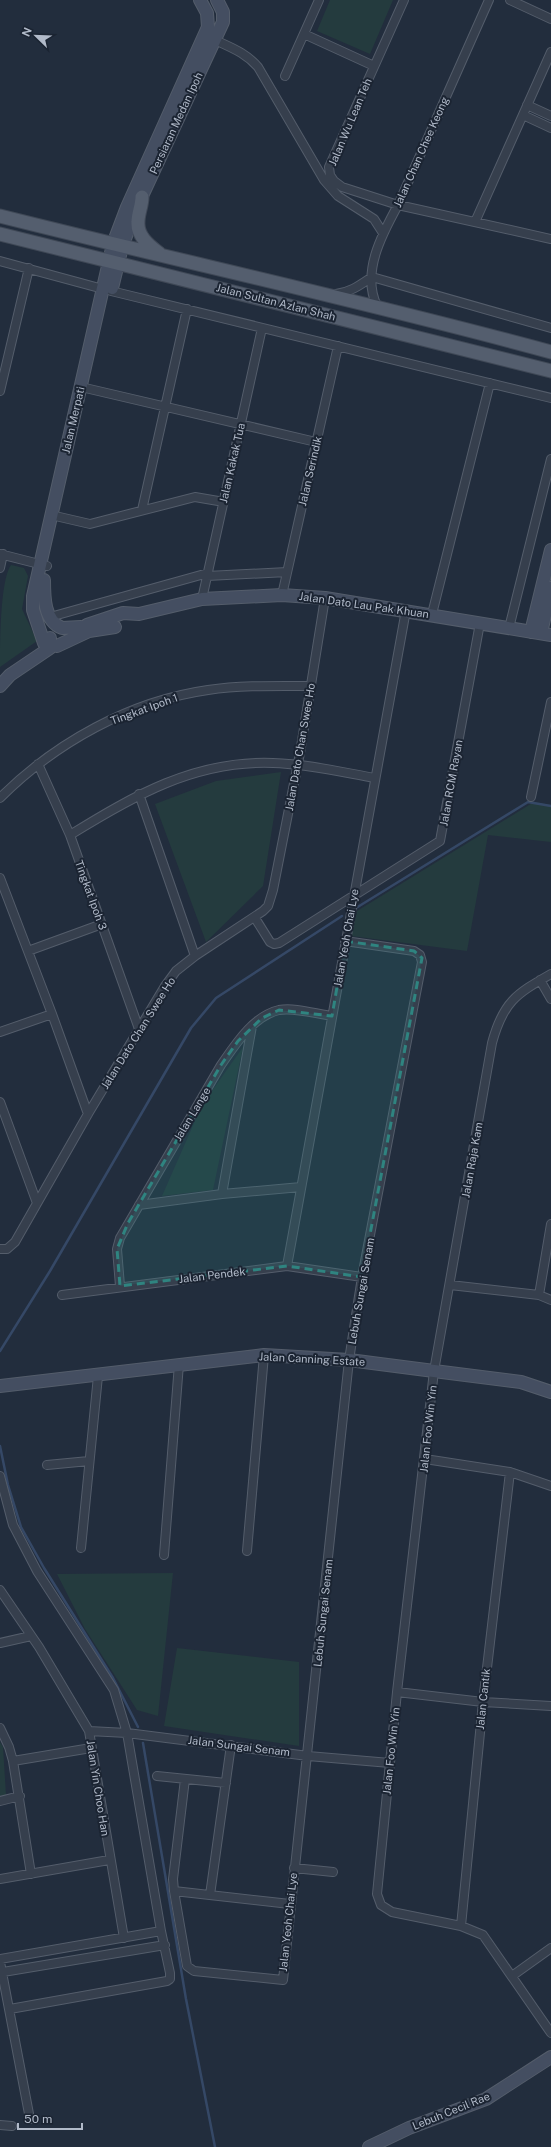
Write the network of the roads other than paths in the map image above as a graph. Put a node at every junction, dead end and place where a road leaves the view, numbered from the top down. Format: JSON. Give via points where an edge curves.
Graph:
{"nodes":[{"id":1,"x":200,"y":0,"type":"edge"},
{"id":2,"x":217,"y":0,"type":"edge"},
{"id":3,"x":319,"y":0,"type":"edge"},
{"id":4,"x":404,"y":0,"type":"edge"},
{"id":5,"x":490,"y":0,"type":"edge"},
{"id":6,"x":510,"y":0,"type":"edge"},
{"id":7,"x":551,"y":19,"type":"edge"},
{"id":8,"x":304,"y":34,"type":"junction"},
{"id":9,"x":215,"y":40,"type":"junction"},
{"id":10,"x":551,"y":52,"type":"edge"},
{"id":11,"x":374,"y":66,"type":"junction"},
{"id":12,"x":285,"y":76,"type":"dead end"},
{"id":13,"x":527,"y":105,"type":"junction"},
{"id":14,"x":523,"y":115,"type":"junction"},
{"id":15,"x":551,"y":116,"type":"edge"},
{"id":16,"x":551,"y":128,"type":"edge"},
{"id":17,"x":142,"y":197,"type":"junction"},
{"id":18,"x":398,"y":205,"type":"junction"},
{"id":19,"x":0,"y":216,"type":"edge"},
{"id":20,"x":476,"y":222,"type":"junction"},
{"id":21,"x":383,"y":233,"type":"junction"},
{"id":22,"x":0,"y":234,"type":"edge"},
{"id":23,"x":551,"y":239,"type":"edge"},
{"id":24,"x":118,"y":245,"type":"junction"},
{"id":25,"x":162,"y":256,"type":"junction"},
{"id":26,"x":0,"y":261,"type":"edge"},
{"id":27,"x":114,"y":262,"type":"junction"},
{"id":28,"x":29,"y":268,"type":"junction"},
{"id":29,"x":372,"y":276,"type":"junction"},
{"id":30,"x":107,"y":290,"type":"junction"},
{"id":31,"x":328,"y":294,"type":"junction"},
{"id":32,"x":377,"y":306,"type":"junction"},
{"id":33,"x":187,"y":309,"type":"junction"},
{"id":34,"x":262,"y":328,"type":"junction"},
{"id":35,"x":551,"y":328,"type":"edge"},
{"id":36,"x":338,"y":346,"type":"junction"},
{"id":37,"x":551,"y":352,"type":"edge"},
{"id":38,"x":535,"y":367,"type":"junction"},
{"id":39,"x":551,"y":371,"type":"edge"},
{"id":40,"x":551,"y":374,"type":"edge"},
{"id":41,"x":490,"y":383,"type":"junction"},
{"id":42,"x":84,"y":388,"type":"junction"},
{"id":43,"x":0,"y":392,"type":"edge"},
{"id":44,"x":551,"y":398,"type":"edge"},
{"id":45,"x":166,"y":407,"type":"junction"},
{"id":46,"x":241,"y":424,"type":"junction"},
{"id":47,"x":316,"y":442,"type":"junction"},
{"id":48,"x":551,"y":459,"type":"edge"},
{"id":49,"x":224,"y":502,"type":"junction"},
{"id":50,"x":142,"y":510,"type":"junction"},
{"id":51,"x":55,"y":516,"type":"junction"},
{"id":52,"x":551,"y":550,"type":"edge"},
{"id":53,"x":1,"y":554,"type":"edge"},
{"id":54,"x":44,"y":565,"type":"junction"},
{"id":55,"x":0,"y":568,"type":"edge"},
{"id":56,"x":288,"y":572,"type":"junction"},
{"id":57,"x":207,"y":575,"type":"junction"},
{"id":58,"x":44,"y":580,"type":"junction"},
{"id":59,"x":551,"y":588,"type":"edge"},
{"id":60,"x":282,"y":595,"type":"junction"},
{"id":61,"x":325,"y":598,"type":"junction"},
{"id":62,"x":202,"y":599,"type":"junction"},
{"id":63,"x":406,"y":610,"type":"junction"},
{"id":64,"x":139,"y":614,"type":"junction"},
{"id":65,"x":432,"y":614,"type":"junction"},
{"id":66,"x":50,"y":617,"type":"junction"},
{"id":67,"x":480,"y":623,"type":"junction"},
{"id":68,"x":82,"y":627,"type":"junction"},
{"id":69,"x":115,"y":627,"type":"junction"},
{"id":70,"x":509,"y":628,"type":"junction"},
{"id":71,"x":541,"y":633,"type":"edge"},
{"id":72,"x":48,"y":643,"type":"junction"},
{"id":73,"x":0,"y":675,"type":"edge"},
{"id":74,"x":311,"y":686,"type":"junction"},
{"id":75,"x":0,"y":687,"type":"edge"},
{"id":76,"x":551,"y":702,"type":"edge"},
{"id":77,"x":38,"y":764,"type":"junction"},
{"id":78,"x":298,"y":765,"type":"junction"},
{"id":79,"x":375,"y":778,"type":"junction"},
{"id":80,"x":138,"y":794,"type":"junction"},
{"id":81,"x":531,"y":797,"type":"dead end"},
{"id":82,"x":0,"y":798,"type":"edge"},
{"id":83,"x":70,"y":835,"type":"junction"},
{"id":84,"x":0,"y":878,"type":"edge"},
{"id":85,"x":353,"y":898,"type":"junction"},
{"id":86,"x":255,"y":918,"type":"junction"},
{"id":87,"x":102,"y":924,"type":"junction"},
{"id":88,"x":345,"y":941,"type":"junction"},
{"id":89,"x":28,"y":951,"type":"junction"},
{"id":90,"x":195,"y":956,"type":"junction"},
{"id":91,"x":551,"y":974,"type":"edge"},
{"id":92,"x":540,"y":980,"type":"junction"},
{"id":93,"x":551,"y":999,"type":"edge"},
{"id":94,"x":52,"y":1014,"type":"junction"},
{"id":95,"x":332,"y":1016,"type":"junction"},
{"id":96,"x":252,"y":1026,"type":"junction"},
{"id":97,"x":139,"y":1029,"type":"junction"},
{"id":98,"x":0,"y":1032,"type":"edge"},
{"id":99,"x":0,"y":1102,"type":"edge"},
{"id":100,"x":88,"y":1114,"type":"junction"},
{"id":101,"x":301,"y":1187,"type":"junction"},
{"id":102,"x":222,"y":1194,"type":"junction"},
{"id":103,"x":37,"y":1203,"type":"junction"},
{"id":104,"x":139,"y":1205,"type":"junction"},
{"id":105,"x":551,"y":1224,"type":"edge"},
{"id":106,"x":0,"y":1249,"type":"edge"},
{"id":107,"x":287,"y":1266,"type":"junction"},
{"id":108,"x":362,"y":1277,"type":"junction"},
{"id":109,"x":450,"y":1285,"type":"junction"},
{"id":110,"x":120,"y":1286,"type":"junction"},
{"id":111,"x":62,"y":1295,"type":"dead end"},
{"id":112,"x":539,"y":1295,"type":"junction"},
{"id":113,"x":551,"y":1300,"type":"edge"},
{"id":114,"x":264,"y":1355,"type":"junction"},
{"id":115,"x":349,"y":1360,"type":"junction"},
{"id":116,"x":179,"y":1364,"type":"junction"},
{"id":117,"x":434,"y":1370,"type":"junction"},
{"id":118,"x":98,"y":1376,"type":"junction"},
{"id":119,"x":0,"y":1386,"type":"edge"},
{"id":120,"x":551,"y":1392,"type":"edge"},
{"id":121,"x":425,"y":1459,"type":"junction"},
{"id":122,"x":89,"y":1461,"type":"junction"},
{"id":123,"x":47,"y":1465,"type":"dead end"},
{"id":124,"x":510,"y":1472,"type":"junction"},
{"id":125,"x":1,"y":1481,"type":"edge"},
{"id":126,"x":551,"y":1486,"type":"edge"},
{"id":127,"x":81,"y":1548,"type":"dead end"},
{"id":128,"x":247,"y":1551,"type":"dead end"},
{"id":129,"x":164,"y":1555,"type":"dead end"},
{"id":130,"x":0,"y":1590,"type":"edge"},
{"id":131,"x":31,"y":1636,"type":"junction"},
{"id":132,"x":0,"y":1643,"type":"edge"},
{"id":133,"x":397,"y":1692,"type":"junction"},
{"id":134,"x":483,"y":1702,"type":"junction"},
{"id":135,"x":551,"y":1706,"type":"edge"},
{"id":136,"x":0,"y":1728,"type":"edge"},
{"id":137,"x":89,"y":1730,"type":"junction"},
{"id":138,"x":127,"y":1733,"type":"junction"},
{"id":139,"x":231,"y":1744,"type":"junction"},
{"id":140,"x":91,"y":1748,"type":"junction"},
{"id":141,"x":308,"y":1756,"type":"junction"},
{"id":142,"x":13,"y":1761,"type":"junction"},
{"id":143,"x":390,"y":1763,"type":"junction"},
{"id":144,"x":157,"y":1776,"type":"dead end"},
{"id":145,"x":185,"y":1779,"type":"junction"},
{"id":146,"x":226,"y":1783,"type":"junction"},
{"id":147,"x":20,"y":1796,"type":"junction"},
{"id":148,"x":0,"y":1801,"type":"edge"},
{"id":149,"x":109,"y":1860,"type":"junction"},
{"id":150,"x":294,"y":1868,"type":"junction"},
{"id":151,"x":333,"y":1872,"type":"dead end"},
{"id":152,"x":31,"y":1874,"type":"junction"},
{"id":153,"x":0,"y":1879,"type":"edge"},
{"id":154,"x":174,"y":1891,"type":"junction"},
{"id":155,"x":210,"y":1895,"type":"junction"},
{"id":156,"x":290,"y":1904,"type":"junction"},
{"id":157,"x":461,"y":1926,"type":"junction"},
{"id":158,"x":162,"y":1931,"type":"junction"},
{"id":159,"x":124,"y":1938,"type":"junction"},
{"id":160,"x":165,"y":1945,"type":"junction"},
{"id":161,"x":551,"y":1948,"type":"edge"},
{"id":162,"x":0,"y":1960,"type":"edge"},
{"id":163,"x":3,"y":1972,"type":"junction"},
{"id":164,"x":512,"y":1976,"type":"junction"},
{"id":165,"x":10,"y":2009,"type":"junction"},
{"id":166,"x":551,"y":2033,"type":"edge"},
{"id":167,"x":551,"y":2057,"type":"edge"},
{"id":168,"x":30,"y":2120,"type":"dead end"},
{"id":169,"x":0,"y":2126,"type":"edge"},
{"id":170,"x":12,"y":2126,"type":"dead end"},
{"id":171,"x":369,"y":2147,"type":"edge"}],
"edges":[{"from":1,"to":24,"type":"main road","name":"Persiaran Medan Ipoh","via":[[207,13],[208,27],[127,207]]},
{"from":2,"to":9,"type":"main road","name":"Persiaran Medan Ipoh","via":[[224,17]]},
{"from":3,"to":8,"type":"street"},
{"from":4,"to":11,"type":"street","name":"Jalan Wu Lean Teh"},
{"from":5,"to":18,"type":"street","name":"Jalan Chan Chee Keong"},
{"from":6,"to":7,"type":"street"},
{"from":8,"to":11,"type":"street"},
{"from":8,"to":12,"type":"street"},
{"from":9,"to":17,"type":"main road","name":"Persiaran Medan Ipoh"},
{"from":9,"to":21,"type":"street","via":[[251,59],[324,180],[338,196],[374,219]]},
{"from":10,"to":13,"type":"street"},
{"from":11,"to":18,"type":"street","name":"Jalan Wu Lean Teh","via":[[329,167],[330,175],[342,187]]},
{"from":13,"to":14,"type":"street"},
{"from":13,"to":15,"type":"street"},
{"from":14,"to":16,"type":"street"},
{"from":14,"to":20,"type":"street"},
{"from":17,"to":24,"type":"main road","name":"Persiaran Medan Ipoh"},
{"from":17,"to":25,"type":"main road","via":[[138,222],[140,234]]},
{"from":18,"to":20,"type":"street","name":"Jalan Wu Lean Teh"},
{"from":18,"to":21,"type":"street","name":"Jalan Chan Chee Keong"},
{"from":19,"to":24,"type":"main road","name":"Jalan Sultan Azlan Shah"},
{"from":20,"to":23,"type":"street","name":"Jalan Wu Lean Teh"},
{"from":21,"to":29,"type":"street","name":"Jalan Chan Chee Keong","via":[[371,268]]},
{"from":22,"to":27,"type":"main road","name":"Jalan Sultan Azlan Shah"},
{"from":24,"to":25,"type":"main road","name":"Jalan Sultan Azlan Shah"},
{"from":24,"to":27,"type":"main road","name":"Jalan Merpati"},
{"from":25,"to":31,"type":"main road","name":"Jalan Sultan Azlan Shah"},
{"from":26,"to":28,"type":"street"},
{"from":27,"to":30,"type":"main road","name":"Jalan Merpati"},
{"from":27,"to":38,"type":"main road","name":"Jalan Sultan Azlan Shah"},
{"from":28,"to":30,"type":"street"},
{"from":28,"to":43,"type":"street"},
{"from":29,"to":31,"type":"street","via":[[346,293]]},
{"from":29,"to":32,"type":"street","name":"Jalan Chan Chee Keong","via":[[372,296]]},
{"from":29,"to":35,"type":"street"},
{"from":30,"to":33,"type":"street"},
{"from":30,"to":42,"type":"main road","name":"Jalan Merpati"},
{"from":31,"to":32,"type":"main road","name":"Jalan Sultan Azlan Shah"},
{"from":32,"to":37,"type":"main road","name":"Jalan Sultan Azlan Shah"},
{"from":33,"to":34,"type":"street"},
{"from":33,"to":45,"type":"street"},
{"from":34,"to":36,"type":"street"},
{"from":34,"to":46,"type":"street","name":"Jalan Kakak Tua"},
{"from":36,"to":41,"type":"street"},
{"from":36,"to":47,"type":"street","name":"Jalan Serindik"},
{"from":38,"to":39,"type":"main road","name":"Jalan Sultan Azlan Shah"},
{"from":38,"to":40,"type":"main road"},
{"from":41,"to":44,"type":"street"},
{"from":41,"to":65,"type":"street"},
{"from":42,"to":45,"type":"street"},
{"from":42,"to":51,"type":"main road","name":"Jalan Merpati"},
{"from":45,"to":46,"type":"street"},
{"from":45,"to":50,"type":"street"},
{"from":46,"to":47,"type":"street"},
{"from":46,"to":49,"type":"street","name":"Jalan Kakak Tua"},
{"from":47,"to":56,"type":"street","name":"Jalan Serindik"},
{"from":48,"to":70,"type":"street"},
{"from":49,"to":50,"type":"street","via":[[195,497]]},
{"from":49,"to":57,"type":"street","name":"Jalan Kakak Tua"},
{"from":50,"to":51,"type":"street","via":[[90,524]]},
{"from":51,"to":54,"type":"main road","name":"Jalan Merpati"},
{"from":52,"to":71,"type":"main road"},
{"from":53,"to":54,"type":"street"},
{"from":53,"to":55,"type":"street"},
{"from":54,"to":58,"type":"main road","name":"Jalan Merpati"},
{"from":54,"to":72,"type":"main road","name":"Jalan Merpati","via":[[33,596],[33,610]]},
{"from":56,"to":57,"type":"street"},
{"from":56,"to":60,"type":"street","name":"Jalan Serindik"},
{"from":57,"to":62,"type":"street","name":"Jalan Kakak Tua"},
{"from":57,"to":66,"type":"street"},
{"from":58,"to":66,"type":"main road","via":[[44,597]]},
{"from":58,"to":72,"type":"main road","name":"Jalan Merpati","via":[[40,602]]},
{"from":59,"to":71,"type":"main road"},
{"from":60,"to":61,"type":"main road","name":"Jalan Dato Lau Pak Khuan"},
{"from":60,"to":62,"type":"main road","name":"Jalan Dato Lau Pak Khuan"},
{"from":61,"to":63,"type":"main road","name":"Jalan Dato Lau Pak Khuan"},
{"from":61,"to":74,"type":"street","name":"Jalan Dato Chan Swee Ho"},
{"from":62,"to":64,"type":"main road","name":"Jalan Dato Lau Pak Khuan"},
{"from":63,"to":65,"type":"main road","name":"Jalan Dato Lau Pak Khuan"},
{"from":63,"to":79,"type":"street","name":"Jalan Yeoh Chai Lye"},
{"from":64,"to":68,"type":"main road","name":"Jalan Dato Lau Pak Khuan","via":[[123,613]]},
{"from":64,"to":69,"type":"main road","name":"Jalan Dato Lau Pak Khuan"},
{"from":65,"to":67,"type":"main road","name":"Jalan Dato Lau Pak Khuan"},
{"from":66,"to":68,"type":"main road","via":[[54,624],[62,628]]},
{"from":67,"to":70,"type":"main road","name":"Jalan Dato Lau Pak Khuan"},
{"from":67,"to":85,"type":"street","name":"Jalan RCM Rayan","via":[[441,839]]},
{"from":68,"to":72,"type":"main road","name":"Jalan Dato Lau Pak Khuan"},
{"from":69,"to":72,"type":"main road","via":[[89,631],[57,646]]},
{"from":69,"to":75,"type":"main road","name":"Jalan Dato Lau Pak Khuan","via":[[74,645]]},
{"from":70,"to":71,"type":"main road","name":"Jalan Dato Lau Pak Khuan"},
{"from":72,"to":73,"type":"main road","name":"Jalan Dato Lau Pak Khuan"},
{"from":72,"to":75,"type":"main road","via":[[46,651],[10,675]]},
{"from":74,"to":77,"type":"street","name":"Tingkat Ipoh 1","via":[[236,687],[169,698],[117,718],[80,736]]},
{"from":74,"to":78,"type":"street","name":"Jalan Dato Chan Swee Ho"},
{"from":76,"to":81,"type":"street"},
{"from":77,"to":82,"type":"street","name":"Tingkat Ipoh 1"},
{"from":77,"to":83,"type":"street","name":"Tingkat Ipoh 3"},
{"from":78,"to":79,"type":"street"},
{"from":78,"to":80,"type":"street","via":[[231,764],[174,778]]},
{"from":78,"to":86,"type":"street","name":"Jalan Dato Chan Swee Ho","via":[[273,890],[268,906]]},
{"from":79,"to":85,"type":"street","name":"Jalan Yeoh Chai Lye"},
{"from":80,"to":83,"type":"street"},
{"from":80,"to":90,"type":"street"},
{"from":83,"to":87,"type":"street","name":"Tingkat Ipoh 3"},
{"from":84,"to":89,"type":"street"},
{"from":85,"to":86,"type":"street","name":"Jalan RCM Rayan","via":[[277,944],[270,942]]},
{"from":85,"to":88,"type":"street","name":"Jalan Yeoh Chai Lye"},
{"from":86,"to":90,"type":"street","name":"Jalan Dato Chan Swee Ho"},
{"from":87,"to":89,"type":"street"},
{"from":87,"to":97,"type":"street","name":"Tingkat Ipoh 3"},
{"from":88,"to":95,"type":"street","name":"Jalan Yeoh Chai Lye"},
{"from":88,"to":108,"type":"street","name":"Lebuh Sungai Senam","via":[[414,951],[422,958]]},
{"from":89,"to":94,"type":"street"},
{"from":90,"to":97,"type":"street","name":"Jalan Dato Chan Swee Ho","via":[[176,971]]},
{"from":91,"to":92,"type":"street","name":"Jalan Raja Kam"},
{"from":92,"to":93,"type":"street"},
{"from":92,"to":109,"type":"street","name":"Jalan Raja Kam","via":[[516,996],[497,1024]]},
{"from":94,"to":98,"type":"street"},
{"from":94,"to":100,"type":"street"},
{"from":95,"to":96,"type":"street","name":"Jalan Lange","via":[[280,1010]]},
{"from":95,"to":101,"type":"street","name":"Jalan Yeoh Chai Lye"},
{"from":96,"to":102,"type":"street"},
{"from":96,"to":104,"type":"street","name":"Jalan Lange","via":[[221,1065]]},
{"from":97,"to":100,"type":"street","name":"Jalan Dato Chan Swee Ho"},
{"from":99,"to":103,"type":"street"},
{"from":100,"to":103,"type":"street","name":"Jalan Dato Chan Swee Ho"},
{"from":101,"to":102,"type":"street"},
{"from":101,"to":107,"type":"street","name":"Jalan Yeoh Chai Lye"},
{"from":102,"to":104,"type":"street"},
{"from":103,"to":106,"type":"street","name":"Jalan Dato Chan Swee Ho","via":[[15,1242],[7,1248]]},
{"from":104,"to":110,"type":"street","name":"Jalan Lange","via":[[120,1238],[117,1249]]},
{"from":105,"to":112,"type":"street"},
{"from":107,"to":108,"type":"street","name":"Jalan Pendek"},
{"from":107,"to":110,"type":"street","name":"Jalan Pendek"},
{"from":108,"to":115,"type":"street","name":"Lebuh Sungai Senam"},
{"from":109,"to":112,"type":"street"},
{"from":109,"to":117,"type":"street","name":"Jalan Raja Kam"},
{"from":110,"to":111,"type":"street","name":"Jalan Pendek"},
{"from":112,"to":113,"type":"street"},
{"from":114,"to":115,"type":"main road","name":"Jalan Canning Estate"},
{"from":114,"to":116,"type":"main road","name":"Jalan Canning Estate"},
{"from":114,"to":128,"type":"street"},
{"from":115,"to":117,"type":"main road","name":"Jalan Canning Estate"},
{"from":115,"to":141,"type":"street","name":"Lebuh Sungai Senam"},
{"from":116,"to":118,"type":"main road","name":"Jalan Canning Estate"},
{"from":116,"to":129,"type":"street"},
{"from":117,"to":120,"type":"main road","name":"Jalan Canning Estate","via":[[521,1382]]},
{"from":117,"to":121,"type":"street","name":"Jalan Foo Win Yin"},
{"from":118,"to":119,"type":"main road","name":"Jalan Canning Estate"},
{"from":118,"to":122,"type":"street"},
{"from":121,"to":124,"type":"street"},
{"from":121,"to":133,"type":"street","name":"Jalan Foo Win Yin"},
{"from":122,"to":123,"type":"street"},
{"from":122,"to":127,"type":"street"},
{"from":124,"to":126,"type":"street"},
{"from":124,"to":134,"type":"street","name":"Jalan Cantik"},
{"from":125,"to":138,"type":"street","via":[[13,1525],[37,1571],[114,1690]]},
{"from":130,"to":131,"type":"street","name":"Jalan Yin Choo Han"},
{"from":131,"to":132,"type":"street"},
{"from":131,"to":137,"type":"street","name":"Jalan Yin Choo Han"},
{"from":133,"to":134,"type":"street"},
{"from":133,"to":143,"type":"street","name":"Jalan Foo Win Yin"},
{"from":134,"to":135,"type":"street"},
{"from":134,"to":157,"type":"street","name":"Jalan Cantik"},
{"from":136,"to":142,"type":"street","via":[[10,1747]]},
{"from":137,"to":138,"type":"street","name":"Jalan Sungai Senam"},
{"from":137,"to":140,"type":"street","name":"Jalan Yin Choo Han"},
{"from":138,"to":139,"type":"street","name":"Jalan Sungai Senam"},
{"from":138,"to":158,"type":"street"},
{"from":139,"to":141,"type":"street","name":"Jalan Sungai Senam"},
{"from":139,"to":146,"type":"street"},
{"from":140,"to":142,"type":"street"},
{"from":140,"to":149,"type":"street","name":"Jalan Yin Choo Han"},
{"from":141,"to":143,"type":"street","name":"Jalan Sungai Senam"},
{"from":141,"to":150,"type":"street","name":"Jalan Yeoh Chai Lye"},
{"from":142,"to":147,"type":"street"},
{"from":143,"to":157,"type":"street","name":"Jalan Foo Win Yin","via":[[377,1887],[378,1900],[386,1910],[392,1912]]},
{"from":144,"to":145,"type":"street"},
{"from":145,"to":146,"type":"street"},
{"from":145,"to":154,"type":"street"},
{"from":146,"to":155,"type":"street"},
{"from":147,"to":148,"type":"street"},
{"from":147,"to":152,"type":"street"},
{"from":149,"to":152,"type":"street"},
{"from":149,"to":159,"type":"street","name":"Jalan Yin Choo Han"},
{"from":150,"to":151,"type":"street"},
{"from":150,"to":156,"type":"street","name":"Jalan Yeoh Chai Lye"},
{"from":152,"to":153,"type":"street"},
{"from":154,"to":155,"type":"street"},
{"from":154,"to":156,"type":"street","name":"Jalan Yeoh Chai Lye","via":[[186,1964],[191,1970],[283,1980]]},
{"from":155,"to":156,"type":"street"},
{"from":157,"to":164,"type":"street","name":"Jalan Foo Win Yin","via":[[483,1935]]},
{"from":158,"to":159,"type":"street"},
{"from":158,"to":160,"type":"street"},
{"from":159,"to":162,"type":"street"},
{"from":160,"to":163,"type":"street"},
{"from":160,"to":165,"type":"street","via":[[171,1977],[167,1981]]},
{"from":161,"to":164,"type":"street"},
{"from":162,"to":163,"type":"street"},
{"from":163,"to":165,"type":"street"},
{"from":164,"to":166,"type":"street","name":"Jalan Foo Win Yin"},
{"from":165,"to":168,"type":"street"},
{"from":167,"to":171,"type":"main road","name":"Lebuh Cecil Rae","via":[[486,2099],[409,2128]]},
{"from":169,"to":170,"type":"street"}]}
